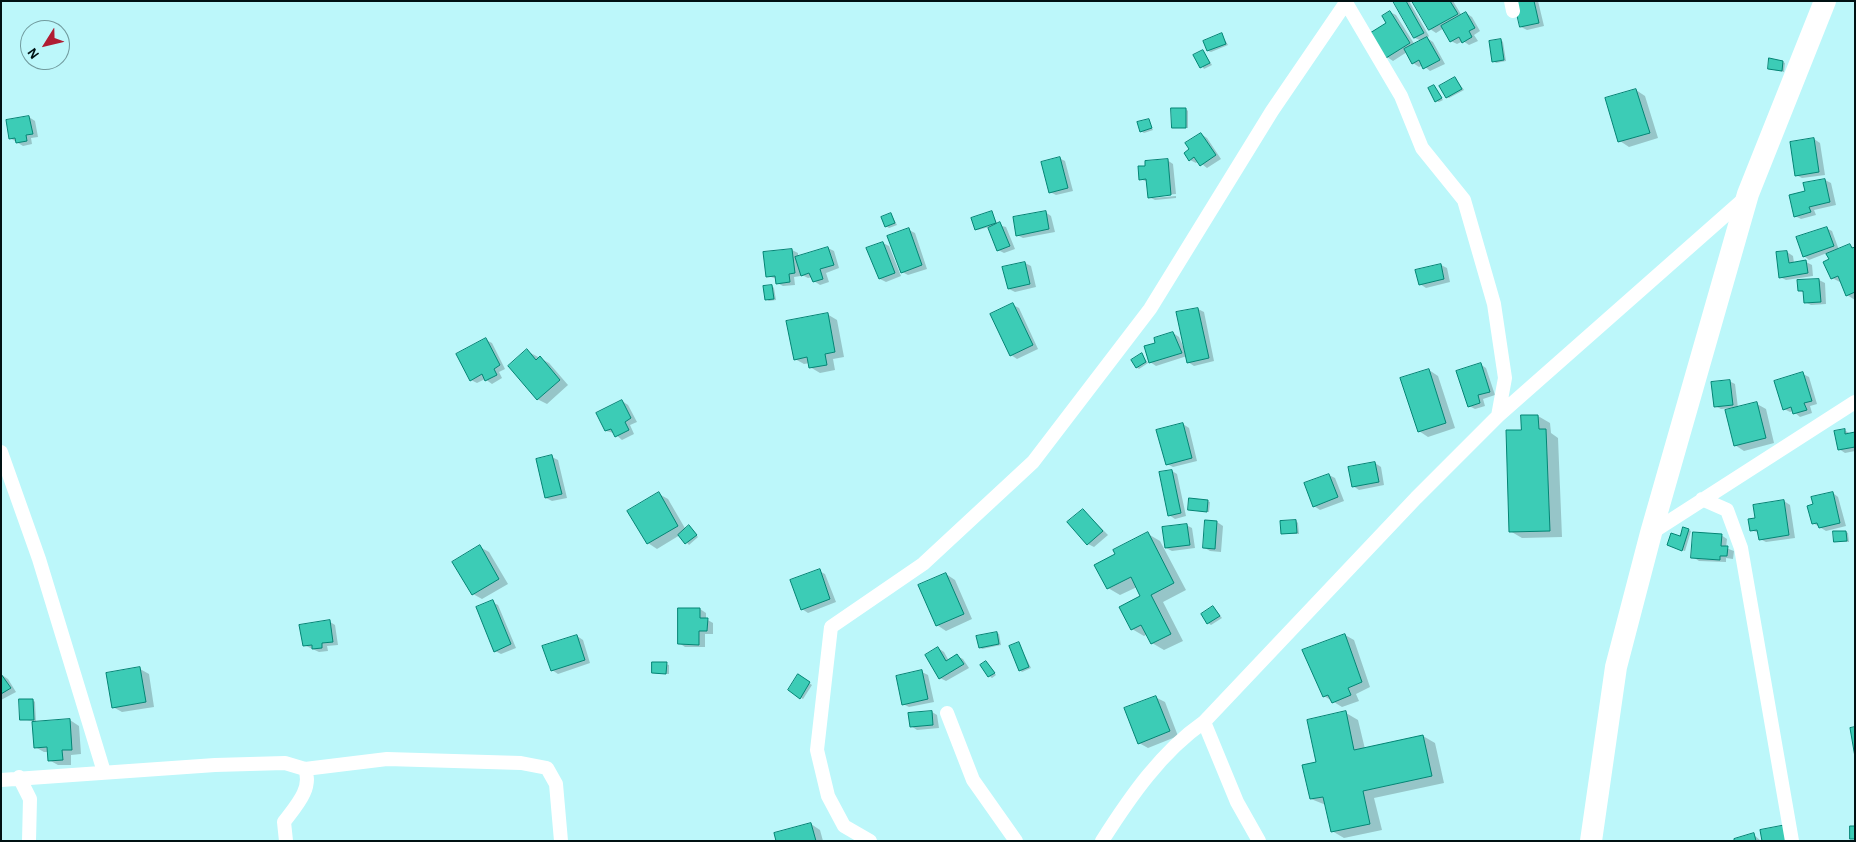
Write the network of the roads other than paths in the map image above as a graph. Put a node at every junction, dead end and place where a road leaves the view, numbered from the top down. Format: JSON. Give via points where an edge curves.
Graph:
{"nodes":[{"id":1,"x":1824,"y":1,"type":"edge"},
{"id":2,"x":1346,"y":2,"type":"edge"},
{"id":3,"x":1748,"y":194,"type":"junction"},
{"id":4,"x":1855,"y":402,"type":"edge"},
{"id":5,"x":1498,"y":416,"type":"junction"},
{"id":6,"x":1,"y":452,"type":"edge"},
{"id":7,"x":1702,"y":499,"type":"junction"},
{"id":8,"x":1651,"y":533,"type":"junction"},
{"id":9,"x":947,"y":713,"type":"dead end"},
{"id":10,"x":1204,"y":722,"type":"junction"},
{"id":11,"x":305,"y":769,"type":"junction"},
{"id":12,"x":104,"y":772,"type":"junction"},
{"id":13,"x":19,"y":777,"type":"junction"},
{"id":14,"x":1,"y":780,"type":"edge"},
{"id":15,"x":29,"y":841,"type":"edge"},
{"id":16,"x":286,"y":841,"type":"edge"},
{"id":17,"x":561,"y":841,"type":"edge"},
{"id":18,"x":870,"y":841,"type":"edge"},
{"id":19,"x":1016,"y":841,"type":"edge"},
{"id":20,"x":1102,"y":841,"type":"edge"},
{"id":21,"x":1259,"y":841,"type":"edge"},
{"id":22,"x":1591,"y":841,"type":"edge"},
{"id":23,"x":1792,"y":841,"type":"edge"}],
"edges":[{"from":1,"to":3,"type":"main road"},
{"from":2,"to":5,"type":"street","via":[[1401,96],[1422,148],[1464,200],[1494,304],[1505,378]]},
{"from":2,"to":18,"type":"street","via":[[1272,111],[1150,309],[1033,462],[923,564],[831,628],[817,750],[828,796],[844,826]]},
{"from":3,"to":5,"type":"street"},
{"from":3,"to":8,"type":"main road"},
{"from":4,"to":7,"type":"street"},
{"from":5,"to":10,"type":"street"},
{"from":6,"to":12,"type":"street","via":[[39,559]]},
{"from":7,"to":8,"type":"street"},
{"from":7,"to":23,"type":"street","via":[[1727,510],[1741,548]]},
{"from":8,"to":22,"type":"main road","via":[[1616,667]]},
{"from":9,"to":19,"type":"street","via":[[973,780]]},
{"from":10,"to":20,"type":"street","via":[[1180,739],[1128,800]]},
{"from":10,"to":21,"type":"street","via":[[1237,802]]},
{"from":11,"to":12,"type":"street","via":[[285,763]]},
{"from":11,"to":16,"type":"street","via":[[308,777],[304,794],[284,822]]},
{"from":11,"to":17,"type":"street","via":[[387,759],[521,763],[546,768],[556,784]]},
{"from":12,"to":13,"type":"street"},
{"from":13,"to":14,"type":"street"},
{"from":13,"to":15,"type":"street","via":[[30,799]]}]}
